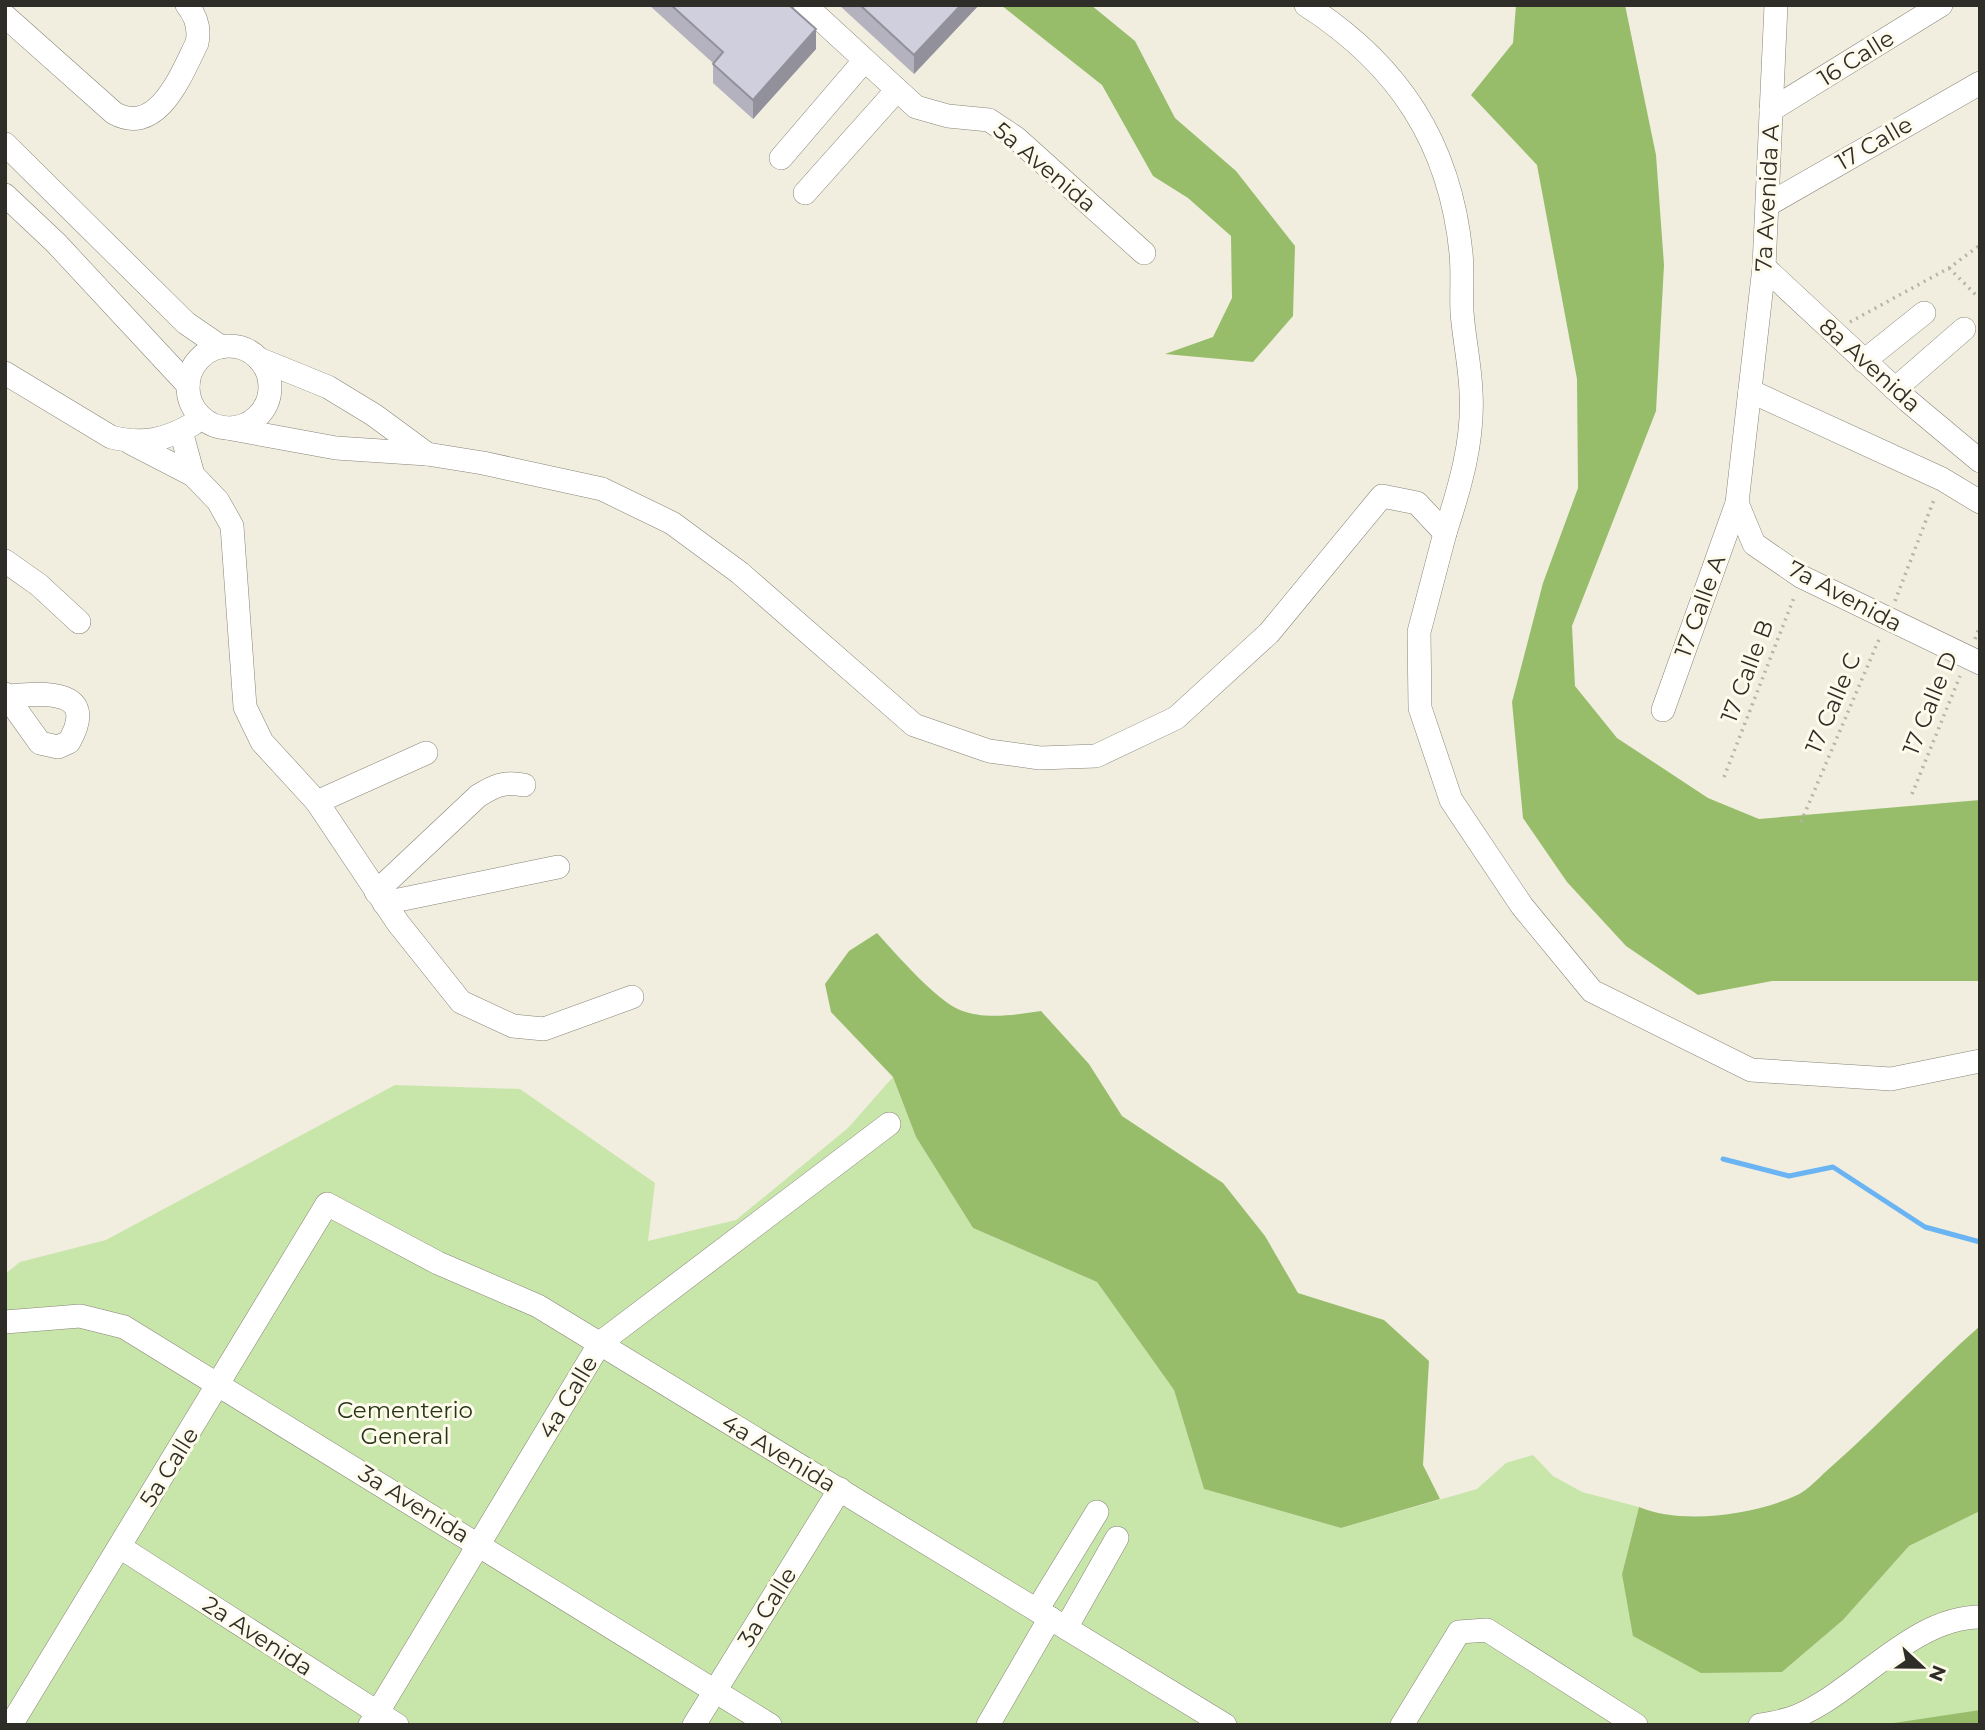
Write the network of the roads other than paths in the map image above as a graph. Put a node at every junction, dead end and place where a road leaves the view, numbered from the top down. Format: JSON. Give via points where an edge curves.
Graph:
{"nodes":[{"id":1,"x":187,"y":5,"type":"edge"},
{"id":2,"x":805,"y":5,"type":"edge"},
{"id":3,"x":1306,"y":5,"type":"edge"},
{"id":4,"x":1776,"y":5,"type":"edge"},
{"id":5,"x":1941,"y":5,"type":"edge"},
{"id":6,"x":5,"y":16,"type":"edge"},
{"id":7,"x":864,"y":61,"type":"junction"},
{"id":8,"x":1980,"y":83,"type":"edge"},
{"id":9,"x":896,"y":91,"type":"junction"},
{"id":10,"x":1771,"y":110,"type":"junction"},
{"id":11,"x":5,"y":144,"type":"edge"},
{"id":12,"x":781,"y":158,"type":"dead end"},
{"id":13,"x":805,"y":193,"type":"dead end"},
{"id":14,"x":5,"y":195,"type":"edge"},
{"id":15,"x":1769,"y":204,"type":"junction"},
{"id":16,"x":1144,"y":253,"type":"dead end"},
{"id":17,"x":1764,"y":267,"type":"junction"},
{"id":18,"x":1924,"y":313,"type":"dead end"},
{"id":19,"x":1964,"y":329,"type":"dead end"},
{"id":20,"x":221,"y":347,"type":"junction"},
{"id":21,"x":260,"y":359,"type":"junction"},
{"id":22,"x":1864,"y":361,"type":"junction"},
{"id":23,"x":5,"y":373,"type":"edge"},
{"id":24,"x":188,"y":385,"type":"junction"},
{"id":25,"x":1895,"y":389,"type":"junction"},
{"id":26,"x":1750,"y":391,"type":"junction"},
{"id":27,"x":203,"y":419,"type":"junction"},
{"id":28,"x":227,"y":428,"type":"junction"},
{"id":29,"x":181,"y":431,"type":"junction"},
{"id":30,"x":130,"y":442,"type":"junction"},
{"id":31,"x":427,"y":454,"type":"junction"},
{"id":32,"x":1980,"y":461,"type":"edge"},
{"id":33,"x":193,"y":475,"type":"junction"},
{"id":34,"x":1980,"y":502,"type":"edge"},
{"id":35,"x":1737,"y":503,"type":"junction"},
{"id":36,"x":1445,"y":533,"type":"junction"},
{"id":37,"x":5,"y":561,"type":"edge"},
{"id":38,"x":79,"y":622,"type":"dead end"},
{"id":39,"x":1974,"y":660,"type":"edge"},
{"id":40,"x":1663,"y":710,"type":"dead end"},
{"id":41,"x":426,"y":754,"type":"dead end"},
{"id":42,"x":524,"y":785,"type":"dead end"},
{"id":43,"x":317,"y":802,"type":"junction"},
{"id":44,"x":558,"y":867,"type":"dead end"},
{"id":45,"x":380,"y":898,"type":"junction"},
{"id":46,"x":632,"y":997,"type":"dead end"},
{"id":47,"x":1980,"y":1061,"type":"edge"},
{"id":48,"x":890,"y":1124,"type":"dead end"},
{"id":49,"x":323,"y":1206,"type":"joint"},
{"id":50,"x":5,"y":1322,"type":"edge"},
{"id":51,"x":600,"y":1343,"type":"junction"},
{"id":52,"x":219,"y":1384,"type":"junction"},
{"id":53,"x":840,"y":1489,"type":"junction"},
{"id":54,"x":1097,"y":1512,"type":"dead end"},
{"id":55,"x":1117,"y":1538,"type":"dead end"},
{"id":56,"x":479,"y":1544,"type":"junction"},
{"id":57,"x":120,"y":1547,"type":"junction"},
{"id":58,"x":1980,"y":1617,"type":"edge"},
{"id":59,"x":1051,"y":1619,"type":"junction"},
{"id":60,"x":716,"y":1689,"type":"junction"},
{"id":61,"x":382,"y":1721,"type":"edge"},
{"id":62,"x":11,"y":1725,"type":"edge"},
{"id":63,"x":694,"y":1725,"type":"edge"},
{"id":64,"x":770,"y":1725,"type":"edge"},
{"id":65,"x":988,"y":1725,"type":"edge"},
{"id":66,"x":1225,"y":1725,"type":"edge"},
{"id":67,"x":1402,"y":1725,"type":"edge"},
{"id":68,"x":1636,"y":1725,"type":"edge"},
{"id":69,"x":1760,"y":1725,"type":"edge"}],
"edges":[{"from":1,"to":6,"type":"street","via":[[194,13],[197,43],[159,107],[143,120],[125,120],[114,113]]},
{"from":2,"to":7,"type":"street","name":"5a Avenida"},
{"from":3,"to":36,"type":"street","via":[[1342,28],[1369,54],[1421,117],[1452,196],[1472,394],[1463,476]]},
{"from":4,"to":10,"type":"street","name":"7a Avenida A"},
{"from":5,"to":10,"type":"street","name":"16 Calle"},
{"from":7,"to":9,"type":"street","name":"5a Avenida"},
{"from":7,"to":12,"type":"street"},
{"from":8,"to":15,"type":"street","name":"17 Calle"},
{"from":9,"to":13,"type":"street"},
{"from":9,"to":16,"type":"street","name":"5a Avenida","via":[[916,107],[989,120],[1016,138]]},
{"from":10,"to":15,"type":"street","name":"7a Avenida A"},
{"from":11,"to":20,"type":"street","via":[[175,312]]},
{"from":14,"to":24,"type":"street"},
{"from":15,"to":17,"type":"street","name":"7a Avenida A"},
{"from":17,"to":22,"type":"street","name":"8a Avenida"},
{"from":17,"to":26,"type":"street","name":"7a Avenida A"},
{"from":18,"to":22,"type":"street"},
{"from":19,"to":25,"type":"street"},
{"from":20,"to":21,"type":"street","via":[[235,346]]},
{"from":20,"to":24,"type":"street","via":[[197,361]]},
{"from":21,"to":28,"type":"street","via":[[270,385],[268,400],[252,421]]},
{"from":21,"to":31,"type":"street","via":[[328,387]]},
{"from":22,"to":25,"type":"street","name":"8a Avenida"},
{"from":23,"to":30,"type":"street","via":[[111,437]]},
{"from":24,"to":27,"type":"street"},
{"from":25,"to":32,"type":"street","name":"8a Avenida"},
{"from":26,"to":34,"type":"street","via":[[1942,479]]},
{"from":26,"to":35,"type":"street","name":"7a Avenida A"},
{"from":27,"to":28,"type":"street"},
{"from":27,"to":29,"type":"street"},
{"from":28,"to":31,"type":"street","via":[[336,448]]},
{"from":29,"to":30,"type":"street","via":[[152,441]]},
{"from":29,"to":33,"type":"street"},
{"from":30,"to":33,"type":"street"},
{"from":31,"to":36,"type":"street","via":[[603,489],[672,523],[740,573],[914,724],[989,751],[1040,758],[1096,755],[1177,718],[1269,634],[1382,496],[1417,503]]},
{"from":33,"to":43,"type":"street","via":[[218,501],[232,526],[245,707],[262,742]]},
{"from":35,"to":39,"type":"street","name":"7a Avenida","via":[[1754,544],[1802,577]]},
{"from":35,"to":40,"type":"street","name":"17 Calle A"},
{"from":36,"to":47,"type":"street","via":[[1419,632],[1420,708],[1451,800],[1522,906],[1592,991],[1751,1070],[1891,1079]]},
{"from":37,"to":38,"type":"street"},
{"from":41,"to":43,"type":"street"},
{"from":42,"to":45,"type":"street","via":[[497,784],[478,796]]},
{"from":43,"to":45,"type":"street"},
{"from":44,"to":45,"type":"street"},
{"from":45,"to":46,"type":"street","via":[[461,1002],[513,1026],[544,1029]]},
{"from":48,"to":51,"type":"street","name":"4a Calle"},
{"from":49,"to":51,"type":"street","name":"4a Avenida","via":[[334,1205],[406,1247],[538,1306]]},
{"from":49,"to":52,"type":"street","name":"5a Calle"},
{"from":50,"to":52,"type":"street","name":"3a Avenida","via":[[64,1316],[111,1321]]},
{"from":51,"to":53,"type":"street","name":"4a Avenida"},
{"from":51,"to":56,"type":"street","name":"4a Calle"},
{"from":52,"to":56,"type":"street","name":"3a Avenida"},
{"from":52,"to":57,"type":"street","name":"5a Calle"},
{"from":53,"to":59,"type":"street","name":"4a Avenida"},
{"from":53,"to":60,"type":"street","name":"3a Calle"},
{"from":54,"to":59,"type":"street"},
{"from":55,"to":59,"type":"street"},
{"from":56,"to":60,"type":"street","name":"3a Avenida"},
{"from":56,"to":61,"type":"street","name":"4a Calle"},
{"from":57,"to":61,"type":"street","name":"2a Avenida"},
{"from":57,"to":62,"type":"street","name":"5a Calle"},
{"from":58,"to":69,"type":"street","via":[[1938,1626],[1815,1707]]},
{"from":59,"to":65,"type":"street"},
{"from":59,"to":66,"type":"street","name":"4a Avenida"},
{"from":60,"to":63,"type":"street","name":"3a Calle"},
{"from":60,"to":64,"type":"street","name":"3a Avenida"},
{"from":67,"to":68,"type":"street","via":[[1459,1632],[1487,1630]]}]}
